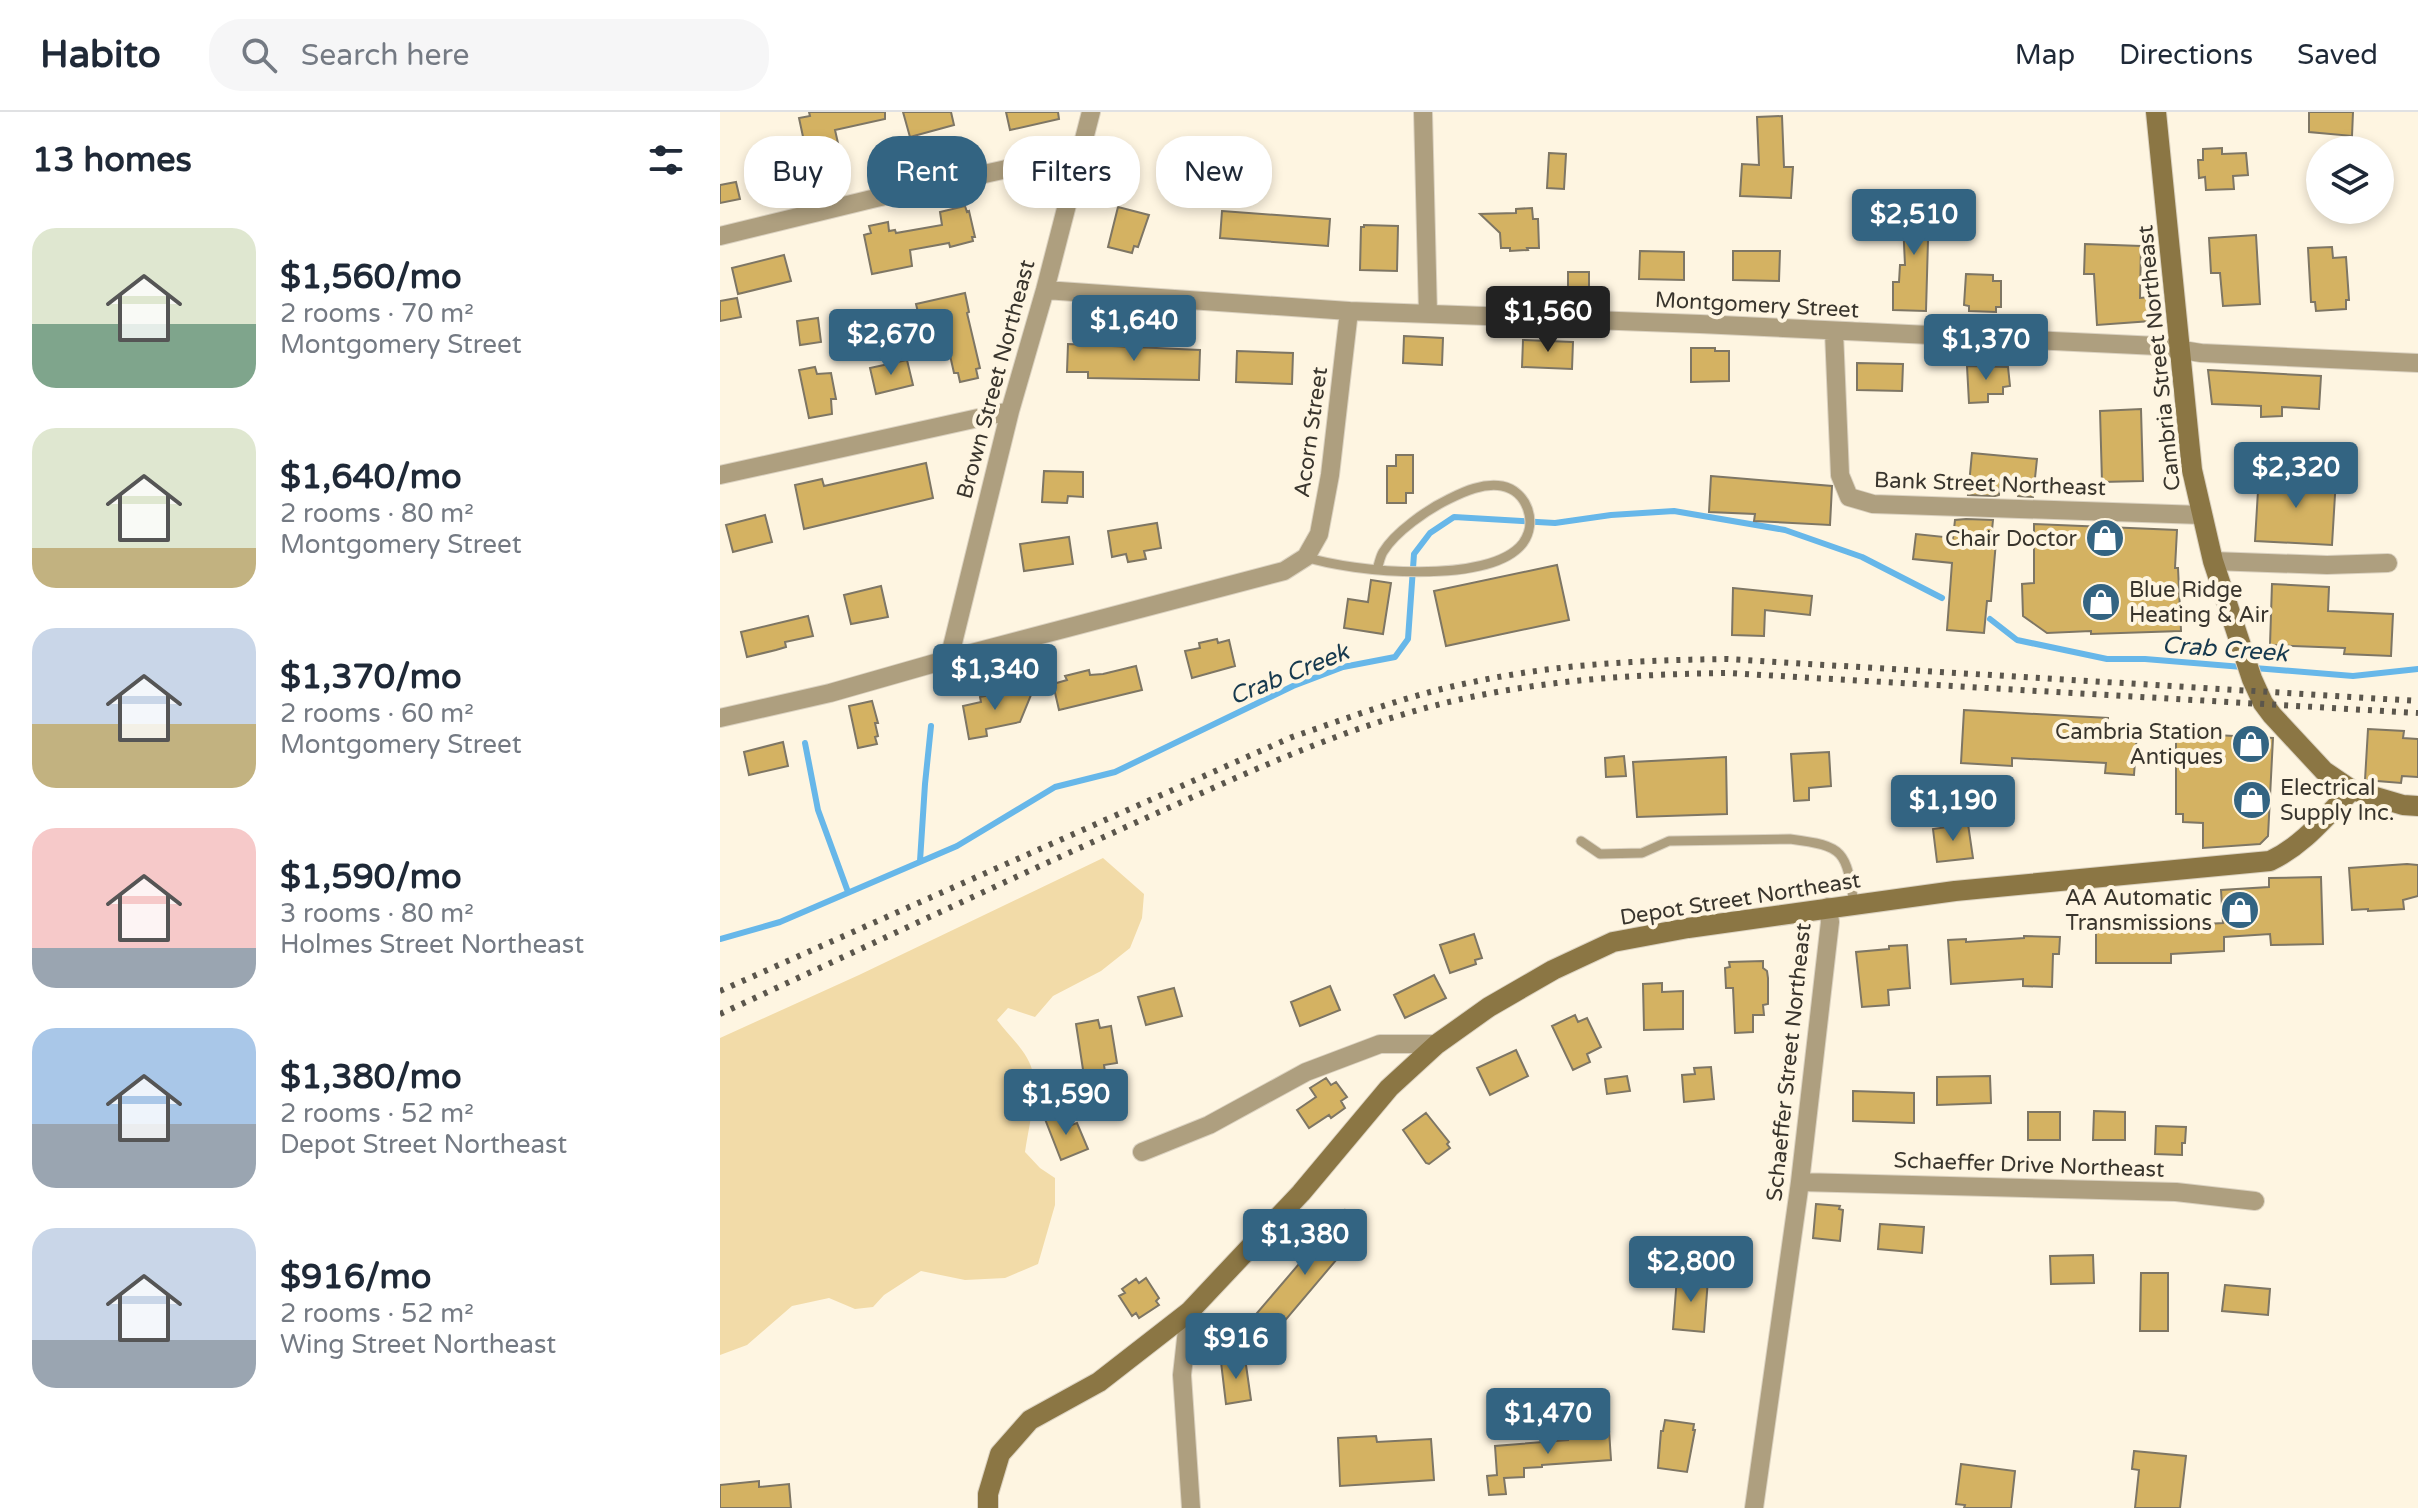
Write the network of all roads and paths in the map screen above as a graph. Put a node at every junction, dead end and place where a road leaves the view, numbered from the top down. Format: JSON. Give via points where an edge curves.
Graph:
{"nodes":[{"id":1,"x":1091,"y":112,"type":"edge"},
{"id":2,"x":1423,"y":112,"type":"edge"},
{"id":3,"x":2156,"y":112,"type":"edge"},
{"id":4,"x":1084,"y":136,"type":"edge"},
{"id":5,"x":1003,"y":170,"type":"edge"},
{"id":6,"x":1065,"y":208,"type":"edge"},
{"id":7,"x":720,"y":236,"type":"edge"},
{"id":8,"x":1045,"y":290,"type":"junction"},
{"id":9,"x":1349,"y":311,"type":"junction"},
{"id":10,"x":1428,"y":314,"type":"junction"},
{"id":11,"x":1834,"y":332,"type":"junction"},
{"id":12,"x":2179,"y":350,"type":"junction"},
{"id":13,"x":2418,"y":363,"type":"edge"},
{"id":14,"x":1010,"y":411,"type":"junction"},
{"id":15,"x":720,"y":475,"type":"edge"},
{"id":16,"x":2201,"y":515,"type":"junction"},
{"id":17,"x":1306,"y":557,"type":"junction"},
{"id":18,"x":2213,"y":561,"type":"junction"},
{"id":19,"x":2388,"y":563,"type":"dead end"},
{"id":20,"x":1377,"y":569,"type":"junction"},
{"id":21,"x":949,"y":659,"type":"junction"},
{"id":22,"x":720,"y":718,"type":"edge"},
{"id":23,"x":2352,"y":790,"type":"junction"},
{"id":24,"x":2418,"y":806,"type":"edge"},
{"id":25,"x":1581,"y":841,"type":"dead end"},
{"id":26,"x":1854,"y":904,"type":"junction"},
{"id":27,"x":1828,"y":907,"type":"junction"},
{"id":28,"x":1437,"y":1044,"type":"junction"},
{"id":29,"x":1142,"y":1152,"type":"dead end"},
{"id":30,"x":1800,"y":1182,"type":"junction"},
{"id":31,"x":2255,"y":1201,"type":"dead end"},
{"id":32,"x":1189,"y":1312,"type":"junction"},
{"id":33,"x":988,"y":1508,"type":"edge"},
{"id":34,"x":1191,"y":1508,"type":"edge"},
{"id":35,"x":1754,"y":1508,"type":"edge"}],
"edges":[{"from":1,"to":4,"type":"street","name":"Brown Street Northeast"},
{"from":2,"to":10,"type":"street"},
{"from":3,"to":12,"type":"street","name":"Cambria Street Northeast"},
{"from":5,"to":7,"type":"street"},
{"from":6,"to":8,"type":"street","name":"Brown Street Northeast"},
{"from":8,"to":9,"type":"street","name":"Montgomery Street"},
{"from":8,"to":14,"type":"street","name":"Brown Street Northeast"},
{"from":9,"to":10,"type":"street","name":"Montgomery Street"},
{"from":9,"to":17,"type":"street","name":"Acorn Street","via":[[1330,475],[1319,534]]},
{"from":10,"to":11,"type":"street","name":"Montgomery Street"},
{"from":11,"to":12,"type":"street","name":"Montgomery Street"},
{"from":11,"to":16,"type":"street","name":"Bank Street Northeast","via":[[1840,475],[1849,497],[1873,504]]},
{"from":12,"to":13,"type":"street","name":"Montgomery Street"},
{"from":12,"to":16,"type":"street","name":"Cambria Street Northeast"},
{"from":14,"to":15,"type":"street"},
{"from":14,"to":21,"type":"street","name":"Brown Street Northeast"},
{"from":16,"to":18,"type":"street","name":"Cambria Street Northeast"},
{"from":17,"to":20,"type":"lane"},
{"from":17,"to":21,"type":"street","via":[[1284,571]]},
{"from":18,"to":19,"type":"street"},
{"from":18,"to":23,"type":"street","name":"Cambria Street Northeast","via":[[2263,703],[2324,771]]},
{"from":20,"to":20,"type":"lane","via":[[1427,572],[1489,563],[1521,546],[1528,534],[1529,511],[1521,495],[1501,486],[1471,488],[1421,516],[1384,551]]},
{"from":21,"to":22,"type":"street"},
{"from":23,"to":24,"type":"street"},
{"from":23,"to":26,"type":"street","name":"Depot Street Northeast","via":[[2305,839],[2270,861]]},
{"from":25,"to":26,"type":"lane","via":[[1600,854],[1642,853],[1669,841],[1810,842],[1827,846],[1849,866]]},
{"from":26,"to":27,"type":"street","name":"Depot Street Northeast"},
{"from":27,"to":28,"type":"street","name":"Depot Street Northeast","via":[[1613,942],[1489,1007]]},
{"from":27,"to":30,"type":"street","name":"Schaeffer Street Northeast"},
{"from":28,"to":29,"type":"street","via":[[1380,1044],[1306,1072],[1209,1125]]},
{"from":28,"to":32,"type":"street","name":"Depot Street Northeast","via":[[1389,1088],[1301,1193]]},
{"from":30,"to":31,"type":"street","name":"Schaeffer Drive Northeast","via":[[2176,1192]]},
{"from":30,"to":35,"type":"street","name":"Schaeffer Street Northeast"},
{"from":32,"to":33,"type":"street","name":"Depot Street Northeast","via":[[1099,1382],[1030,1420],[1000,1454]]},
{"from":32,"to":34,"type":"street","via":[[1182,1375]]}]}
